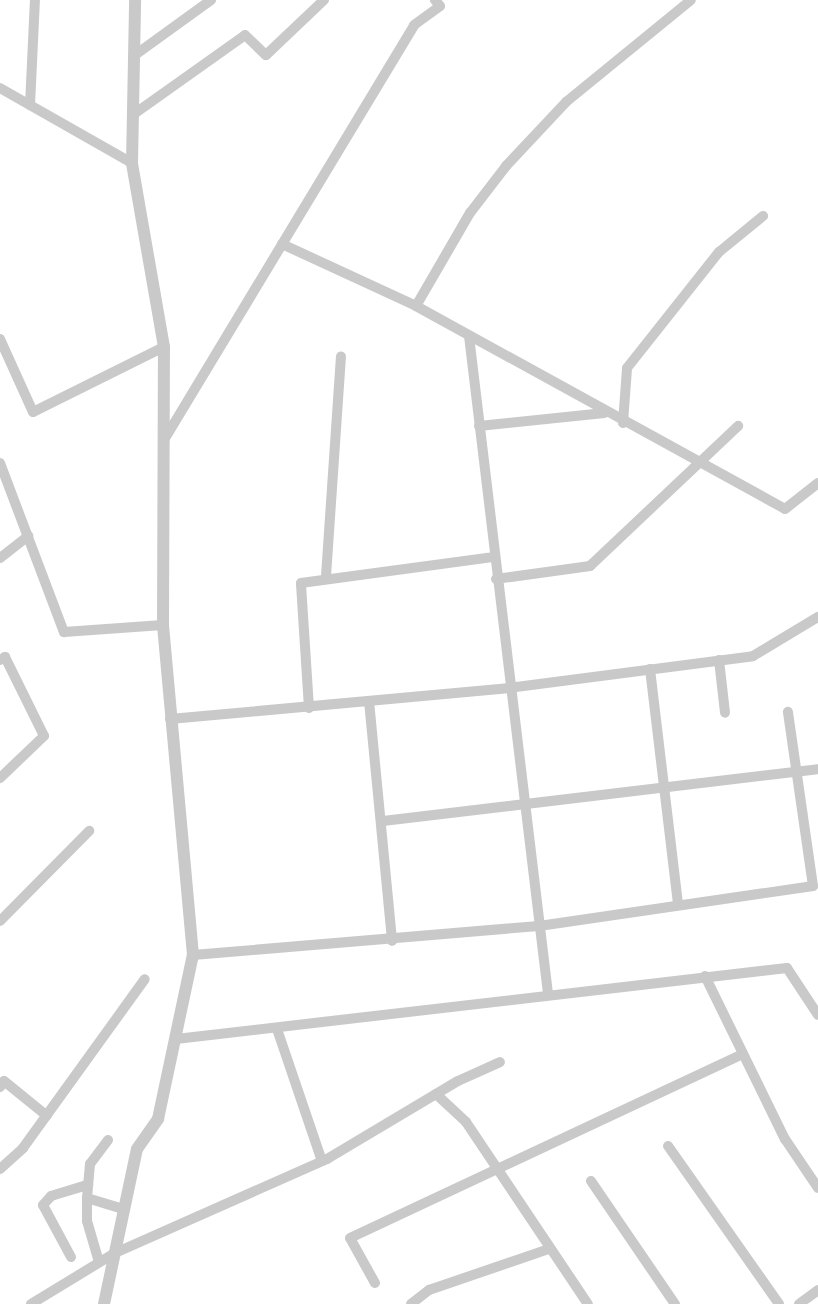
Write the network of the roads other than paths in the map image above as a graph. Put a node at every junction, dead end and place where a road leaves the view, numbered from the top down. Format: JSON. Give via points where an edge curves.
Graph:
{"nodes":[{"id":1,"x":35,"y":0,"type":"edge"},
{"id":2,"x":135,"y":0,"type":"edge"},
{"id":3,"x":211,"y":0,"type":"edge"},
{"id":4,"x":324,"y":0,"type":"edge"},
{"id":5,"x":435,"y":0,"type":"edge"},
{"id":6,"x":691,"y":0,"type":"edge"},
{"id":7,"x":135,"y":55,"type":"junction"},
{"id":8,"x":0,"y":88,"type":"edge"},
{"id":9,"x":30,"y":105,"type":"junction"},
{"id":10,"x":134,"y":114,"type":"junction"},
{"id":11,"x":132,"y":163,"type":"junction"},
{"id":12,"x":763,"y":216,"type":"dead end"},
{"id":13,"x":282,"y":244,"type":"junction"},
{"id":14,"x":416,"y":306,"type":"junction"},
{"id":15,"x":469,"y":336,"type":"junction"},
{"id":16,"x":0,"y":339,"type":"edge"},
{"id":17,"x":164,"y":347,"type":"junction"},
{"id":18,"x":341,"y":357,"type":"dead end"},
{"id":19,"x":606,"y":413,"type":"junction"},
{"id":20,"x":623,"y":423,"type":"junction"},
{"id":21,"x":479,"y":426,"type":"junction"},
{"id":22,"x":738,"y":426,"type":"dead end"},
{"id":23,"x":163,"y":442,"type":"junction"},
{"id":24,"x":0,"y":463,"type":"edge"},
{"id":25,"x":699,"y":463,"type":"junction"},
{"id":26,"x":818,"y":483,"type":"edge"},
{"id":27,"x":28,"y":536,"type":"junction"},
{"id":28,"x":494,"y":557,"type":"junction"},
{"id":29,"x":0,"y":558,"type":"edge"},
{"id":30,"x":326,"y":576,"type":"junction"},
{"id":31,"x":496,"y":579,"type":"junction"},
{"id":32,"x":818,"y":617,"type":"edge"},
{"id":33,"x":163,"y":625,"type":"junction"},
{"id":34,"x":0,"y":660,"type":"edge"},
{"id":35,"x":719,"y":660,"type":"junction"},
{"id":36,"x":650,"y":669,"type":"junction"},
{"id":37,"x":508,"y":688,"type":"junction"},
{"id":38,"x":369,"y":701,"type":"junction"},
{"id":39,"x":309,"y":708,"type":"junction"},
{"id":40,"x":788,"y":712,"type":"dead end"},
{"id":41,"x":725,"y":713,"type":"dead end"},
{"id":42,"x":170,"y":719,"type":"junction"},
{"id":43,"x":818,"y":769,"type":"edge"},
{"id":44,"x":797,"y":772,"type":"junction"},
{"id":45,"x":0,"y":778,"type":"edge"},
{"id":46,"x":664,"y":788,"type":"junction"},
{"id":47,"x":524,"y":806,"type":"junction"},
{"id":48,"x":383,"y":821,"type":"junction"},
{"id":49,"x":89,"y":831,"type":"dead end"},
{"id":50,"x":678,"y":905,"type":"junction"},
{"id":51,"x":0,"y":921,"type":"edge"},
{"id":52,"x":539,"y":926,"type":"junction"},
{"id":53,"x":392,"y":941,"type":"junction"},
{"id":54,"x":193,"y":955,"type":"junction"},
{"id":55,"x":705,"y":976,"type":"junction"},
{"id":56,"x":145,"y":979,"type":"dead end"},
{"id":57,"x":548,"y":994,"type":"junction"},
{"id":58,"x":817,"y":1010,"type":"edge"},
{"id":59,"x":277,"y":1029,"type":"junction"},
{"id":60,"x":176,"y":1039,"type":"junction"},
{"id":61,"x":741,"y":1055,"type":"junction"},
{"id":62,"x":500,"y":1062,"type":"dead end"},
{"id":63,"x":1,"y":1081,"type":"edge"},
{"id":64,"x":436,"y":1094,"type":"junction"},
{"id":65,"x":47,"y":1116,"type":"junction"},
{"id":66,"x":108,"y":1140,"type":"dead end"},
{"id":67,"x":668,"y":1146,"type":"dead end"},
{"id":68,"x":322,"y":1161,"type":"junction"},
{"id":69,"x":492,"y":1168,"type":"junction"},
{"id":70,"x":0,"y":1169,"type":"edge"},
{"id":71,"x":591,"y":1181,"type":"dead end"},
{"id":72,"x":88,"y":1185,"type":"junction"},
{"id":73,"x":818,"y":1188,"type":"edge"},
{"id":74,"x":87,"y":1198,"type":"junction"},
{"id":75,"x":124,"y":1209,"type":"junction"},
{"id":76,"x":549,"y":1249,"type":"junction"},
{"id":77,"x":115,"y":1253,"type":"junction"},
{"id":78,"x":71,"y":1257,"type":"dead end"},
{"id":79,"x":99,"y":1262,"type":"junction"},
{"id":80,"x":375,"y":1283,"type":"dead end"},
{"id":81,"x":818,"y":1290,"type":"edge"},
{"id":82,"x":31,"y":1304,"type":"edge"},
{"id":83,"x":104,"y":1304,"type":"edge"},
{"id":84,"x":411,"y":1304,"type":"edge"},
{"id":85,"x":588,"y":1304,"type":"edge"},
{"id":86,"x":675,"y":1304,"type":"edge"},
{"id":87,"x":779,"y":1304,"type":"edge"},
{"id":88,"x":799,"y":1304,"type":"edge"}],
"edges":[{"from":1,"to":9,"type":"street"},
{"from":2,"to":7,"type":"street"},
{"from":3,"to":7,"type":"street"},
{"from":4,"to":10,"type":"street","via":[[266,55],[245,35]]},
{"from":5,"to":13,"type":"street","via":[[440,6],[414,25]]},
{"from":6,"to":14,"type":"street","via":[[566,102],[506,166],[470,213]]},
{"from":7,"to":10,"type":"street"},
{"from":8,"to":9,"type":"street"},
{"from":9,"to":11,"type":"street"},
{"from":10,"to":11,"type":"street"},
{"from":11,"to":17,"type":"street"},
{"from":12,"to":20,"type":"street","via":[[719,252],[627,368]]},
{"from":13,"to":14,"type":"street"},
{"from":13,"to":23,"type":"street"},
{"from":14,"to":15,"type":"street"},
{"from":15,"to":19,"type":"street"},
{"from":15,"to":21,"type":"street"},
{"from":16,"to":17,"type":"street","via":[[33,412]]},
{"from":17,"to":23,"type":"street"},
{"from":18,"to":30,"type":"street"},
{"from":19,"to":20,"type":"street"},
{"from":19,"to":21,"type":"street"},
{"from":20,"to":25,"type":"street"},
{"from":21,"to":28,"type":"street"},
{"from":22,"to":25,"type":"street"},
{"from":23,"to":33,"type":"street"},
{"from":24,"to":27,"type":"street"},
{"from":25,"to":26,"type":"street","via":[[785,509]]},
{"from":25,"to":31,"type":"street","via":[[590,566]]},
{"from":27,"to":29,"type":"street"},
{"from":27,"to":33,"type":"street","via":[[64,632]]},
{"from":28,"to":30,"type":"street"},
{"from":28,"to":31,"type":"street"},
{"from":30,"to":39,"type":"street","via":[[301,583]]},
{"from":31,"to":37,"type":"street"},
{"from":32,"to":35,"type":"street","via":[[753,656]]},
{"from":33,"to":42,"type":"street"},
{"from":34,"to":45,"type":"street","via":[[5,657],[44,736]]},
{"from":35,"to":36,"type":"street"},
{"from":35,"to":41,"type":"street"},
{"from":36,"to":37,"type":"street"},
{"from":36,"to":46,"type":"street"},
{"from":37,"to":38,"type":"street"},
{"from":37,"to":47,"type":"street"},
{"from":38,"to":39,"type":"street"},
{"from":38,"to":48,"type":"street"},
{"from":39,"to":42,"type":"street"},
{"from":40,"to":44,"type":"street"},
{"from":42,"to":54,"type":"street"},
{"from":43,"to":44,"type":"street"},
{"from":44,"to":46,"type":"street"},
{"from":44,"to":50,"type":"street","via":[[813,886]]},
{"from":46,"to":47,"type":"street"},
{"from":46,"to":50,"type":"street"},
{"from":47,"to":48,"type":"street"},
{"from":47,"to":52,"type":"street"},
{"from":48,"to":53,"type":"street"},
{"from":49,"to":51,"type":"street"},
{"from":50,"to":52,"type":"street"},
{"from":52,"to":53,"type":"street"},
{"from":52,"to":57,"type":"street"},
{"from":53,"to":54,"type":"street"},
{"from":54,"to":60,"type":"street"},
{"from":55,"to":57,"type":"street"},
{"from":55,"to":58,"type":"street","via":[[787,968]]},
{"from":55,"to":61,"type":"street"},
{"from":56,"to":65,"type":"street"},
{"from":57,"to":59,"type":"street"},
{"from":59,"to":60,"type":"street"},
{"from":59,"to":68,"type":"street"},
{"from":60,"to":75,"type":"street","via":[[158,1119],[137,1149]]},
{"from":61,"to":69,"type":"street"},
{"from":61,"to":73,"type":"street"},
{"from":62,"to":64,"type":"street"},
{"from":63,"to":65,"type":"street"},
{"from":64,"to":68,"type":"street"},
{"from":64,"to":69,"type":"street","via":[[466,1122]]},
{"from":65,"to":70,"type":"street"},
{"from":66,"to":72,"type":"street","via":[[90,1164]]},
{"from":67,"to":87,"type":"street"},
{"from":68,"to":77,"type":"street"},
{"from":69,"to":76,"type":"street"},
{"from":69,"to":80,"type":"street","via":[[350,1238]]},
{"from":71,"to":86,"type":"street"},
{"from":72,"to":74,"type":"street"},
{"from":72,"to":78,"type":"street","via":[[51,1196],[43,1205]]},
{"from":74,"to":75,"type":"street"},
{"from":74,"to":79,"type":"street","via":[[87,1221]]},
{"from":75,"to":77,"type":"street"},
{"from":76,"to":84,"type":"street","via":[[429,1290]]},
{"from":76,"to":85,"type":"street"},
{"from":77,"to":79,"type":"street"},
{"from":77,"to":83,"type":"street"},
{"from":79,"to":82,"type":"street"},
{"from":81,"to":88,"type":"street"}]}
